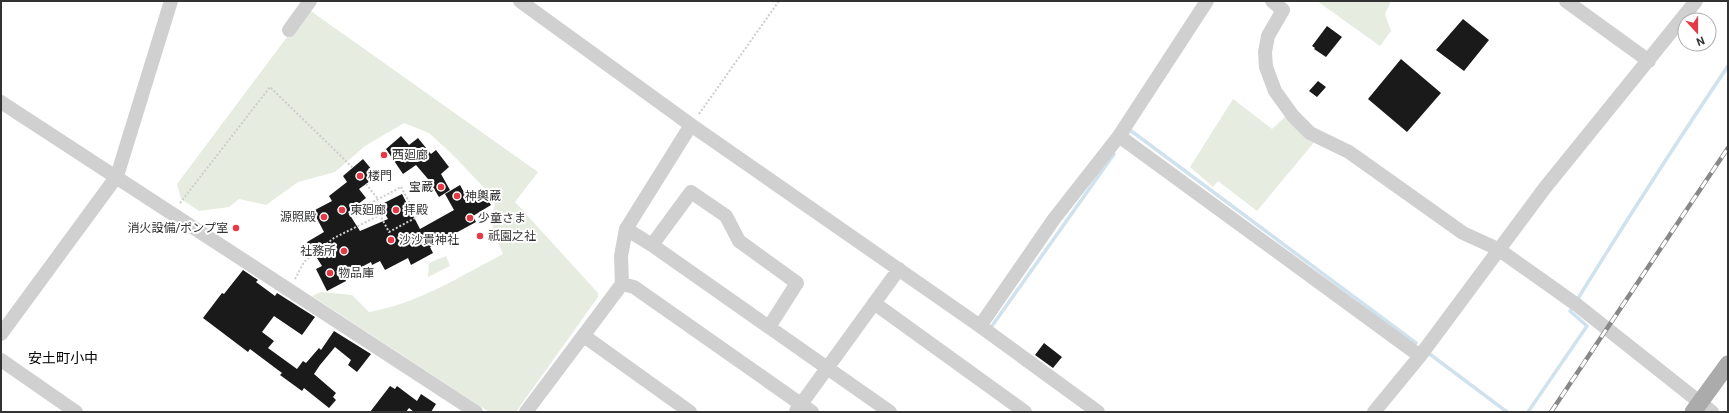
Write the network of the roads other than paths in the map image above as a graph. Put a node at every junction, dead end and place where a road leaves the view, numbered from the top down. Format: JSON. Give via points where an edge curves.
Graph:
{"nodes":[{"id":1,"x":171,"y":1,"type":"edge"},
{"id":2,"x":310,"y":1,"type":"edge"},
{"id":3,"x":520,"y":1,"type":"edge"},
{"id":4,"x":1207,"y":1,"type":"edge"},
{"id":5,"x":1272,"y":1,"type":"edge"},
{"id":6,"x":1566,"y":1,"type":"edge"},
{"id":7,"x":1696,"y":1,"type":"edge"},
{"id":8,"x":289,"y":30,"type":"dead end"},
{"id":9,"x":1649,"y":61,"type":"junction"},
{"id":10,"x":1,"y":102,"type":"edge"},
{"id":11,"x":691,"y":125,"type":"junction"},
{"id":12,"x":1119,"y":136,"type":"junction"},
{"id":13,"x":116,"y":176,"type":"junction"},
{"id":14,"x":626,"y":229,"type":"junction"},
{"id":15,"x":652,"y":245,"type":"junction"},
{"id":16,"x":1498,"y":249,"type":"junction"},
{"id":17,"x":899,"y":269,"type":"junction"},
{"id":18,"x":622,"y":284,"type":"junction"},
{"id":19,"x":874,"y":303,"type":"junction"},
{"id":20,"x":980,"y":326,"type":"junction"},
{"id":21,"x":768,"y":327,"type":"junction"},
{"id":22,"x":1,"y":334,"type":"edge"},
{"id":23,"x":584,"y":336,"type":"junction"},
{"id":24,"x":1420,"y":356,"type":"junction"},
{"id":25,"x":1,"y":360,"type":"edge"},
{"id":26,"x":1728,"y":364,"type":"edge"},
{"id":27,"x":828,"y":368,"type":"junction"},
{"id":28,"x":1702,"y":409,"type":"edge"},
{"id":29,"x":803,"y":410,"type":"edge"},
{"id":30,"x":76,"y":412,"type":"edge"},
{"id":31,"x":476,"y":412,"type":"edge"},
{"id":32,"x":526,"y":412,"type":"edge"},
{"id":33,"x":690,"y":412,"type":"edge"},
{"id":34,"x":890,"y":412,"type":"edge"},
{"id":35,"x":1025,"y":412,"type":"edge"},
{"id":36,"x":1098,"y":412,"type":"edge"},
{"id":37,"x":1374,"y":412,"type":"edge"}],
"edges":[{"from":1,"to":13,"type":"street"},
{"from":2,"to":8,"type":"street"},
{"from":3,"to":11,"type":"street"},
{"from":4,"to":12,"type":"street"},
{"from":5,"to":16,"type":"street","via":[[1283,10],[1268,36],[1266,67],[1275,91],[1293,116],[1310,133],[1349,152],[1462,233]]},
{"from":6,"to":9,"type":"street"},
{"from":7,"to":9,"type":"street"},
{"from":9,"to":16,"type":"street"},
{"from":10,"to":13,"type":"street"},
{"from":11,"to":14,"type":"street"},
{"from":11,"to":17,"type":"street"},
{"from":12,"to":20,"type":"street","via":[[1054,219]]},
{"from":12,"to":24,"type":"street"},
{"from":13,"to":22,"type":"street"},
{"from":13,"to":31,"type":"street"},
{"from":14,"to":15,"type":"street"},
{"from":14,"to":18,"type":"street","via":[[621,256]]},
{"from":15,"to":21,"type":"street"},
{"from":15,"to":21,"type":"street","via":[[691,192],[726,216],[738,241],[796,283]]},
{"from":16,"to":24,"type":"street"},
{"from":16,"to":28,"type":"street","via":[[1575,303]]},
{"from":17,"to":19,"type":"street"},
{"from":17,"to":20,"type":"street"},
{"from":18,"to":23,"type":"street"},
{"from":18,"to":29,"type":"street","via":[[634,287]]},
{"from":19,"to":27,"type":"street"},
{"from":19,"to":35,"type":"street"},
{"from":20,"to":36,"type":"street"},
{"from":21,"to":27,"type":"street"},
{"from":23,"to":32,"type":"street"},
{"from":23,"to":33,"type":"street"},
{"from":24,"to":37,"type":"street"},
{"from":25,"to":30,"type":"street"},
{"from":26,"to":28,"type":"main road"},
{"from":27,"to":29,"type":"street"},
{"from":27,"to":34,"type":"street"}]}
